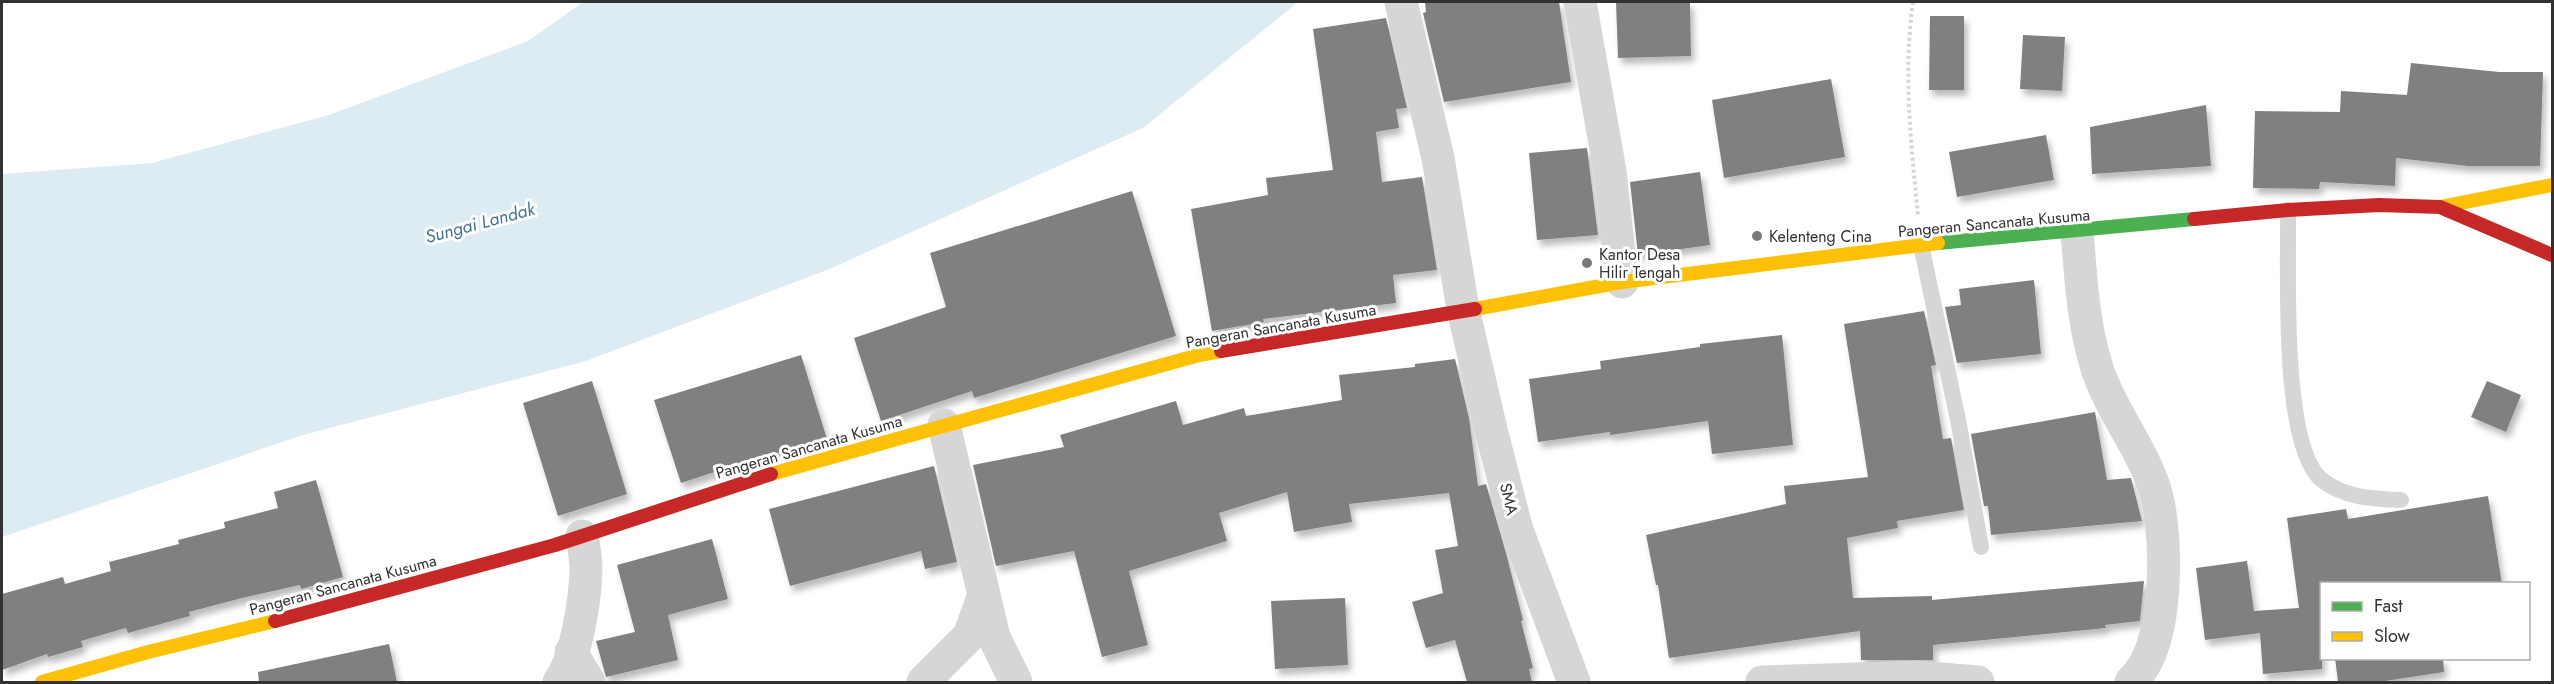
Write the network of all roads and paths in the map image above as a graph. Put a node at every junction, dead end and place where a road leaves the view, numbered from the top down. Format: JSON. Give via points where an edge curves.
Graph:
{"nodes":[{"id":1,"x":1401,"y":2,"type":"edge"},
{"id":2,"x":1580,"y":2,"type":"edge"},
{"id":3,"x":1913,"y":2,"type":"edge"},
{"id":4,"x":2553,"y":185,"type":"edge"},
{"id":5,"x":2440,"y":207,"type":"junction"},
{"id":6,"x":2288,"y":210,"type":"junction"},
{"id":7,"x":2077,"y":232,"type":"junction"},
{"id":8,"x":1921,"y":245,"type":"junction"},
{"id":9,"x":2553,"y":255,"type":"edge"},
{"id":10,"x":1622,"y":282,"type":"junction"},
{"id":11,"x":1463,"y":309,"type":"junction"},
{"id":12,"x":944,"y":425,"type":"junction"},
{"id":13,"x":2401,"y":500,"type":"dead end"},
{"id":14,"x":569,"y":541,"type":"junction"},
{"id":15,"x":1981,"y":547,"type":"dead end"},
{"id":16,"x":983,"y":597,"type":"junction"},
{"id":17,"x":571,"y":652,"type":"junction"},
{"id":18,"x":42,"y":682,"type":"edge"},
{"id":19,"x":559,"y":682,"type":"edge"},
{"id":20,"x":589,"y":682,"type":"edge"},
{"id":21,"x":923,"y":682,"type":"edge"},
{"id":22,"x":1016,"y":682,"type":"edge"},
{"id":23,"x":1574,"y":682,"type":"edge"},
{"id":24,"x":1762,"y":682,"type":"edge"},
{"id":25,"x":1978,"y":682,"type":"edge"},
{"id":26,"x":2131,"y":682,"type":"edge"}],
"edges":[{"from":1,"to":11,"type":"street","name":"SMA","via":[[1438,159]]},
{"from":2,"to":10,"type":"street","via":[[1610,171]]},
{"from":3,"to":8,"type":"path","via":[[1907,73]]},
{"from":4,"to":5,"type":"street"},
{"from":5,"to":6,"type":"street","name":"Pangeran Sancanata Kusuma","via":[[2379,205]]},
{"from":5,"to":9,"type":"street","name":"Pangeran Sancanata Kusuma"},
{"from":6,"to":7,"type":"street","name":"Pangeran Sancanata Kusuma"},
{"from":6,"to":13,"type":"lane","via":[[2291,382],[2299,437],[2306,456],[2321,479],[2351,495]]},
{"from":7,"to":8,"type":"street","name":"Pangeran Sancanata Kusuma"},
{"from":7,"to":26,"type":"street","via":[[2091,350],[2111,401],[2152,481],[2162,522],[2164,581],[2158,620],[2145,663]]},
{"from":8,"to":10,"type":"street","name":"Pangeran Sancanata Kusuma"},
{"from":8,"to":15,"type":"lane"},
{"from":10,"to":11,"type":"street","name":"Pangeran Sancanata Kusuma"},
{"from":11,"to":12,"type":"street","name":"Pangeran Sancanata Kusuma","via":[[1199,356]]},
{"from":11,"to":23,"type":"street","name":"SMA","via":[[1516,530]]},
{"from":12,"to":14,"type":"street","name":"Pangeran Sancanata Kusuma","via":[[747,481]]},
{"from":12,"to":16,"type":"street"},
{"from":14,"to":17,"type":"street","via":[[586,568]]},
{"from":14,"to":18,"type":"street","name":"Pangeran Sancanata Kusuma"},
{"from":16,"to":21,"type":"street","via":[[969,636]]},
{"from":16,"to":22,"type":"street","via":[[994,638]]},
{"from":17,"to":19,"type":"street"},
{"from":17,"to":20,"type":"street"},
{"from":24,"to":25,"type":"street","via":[[1916,677]]}]}
